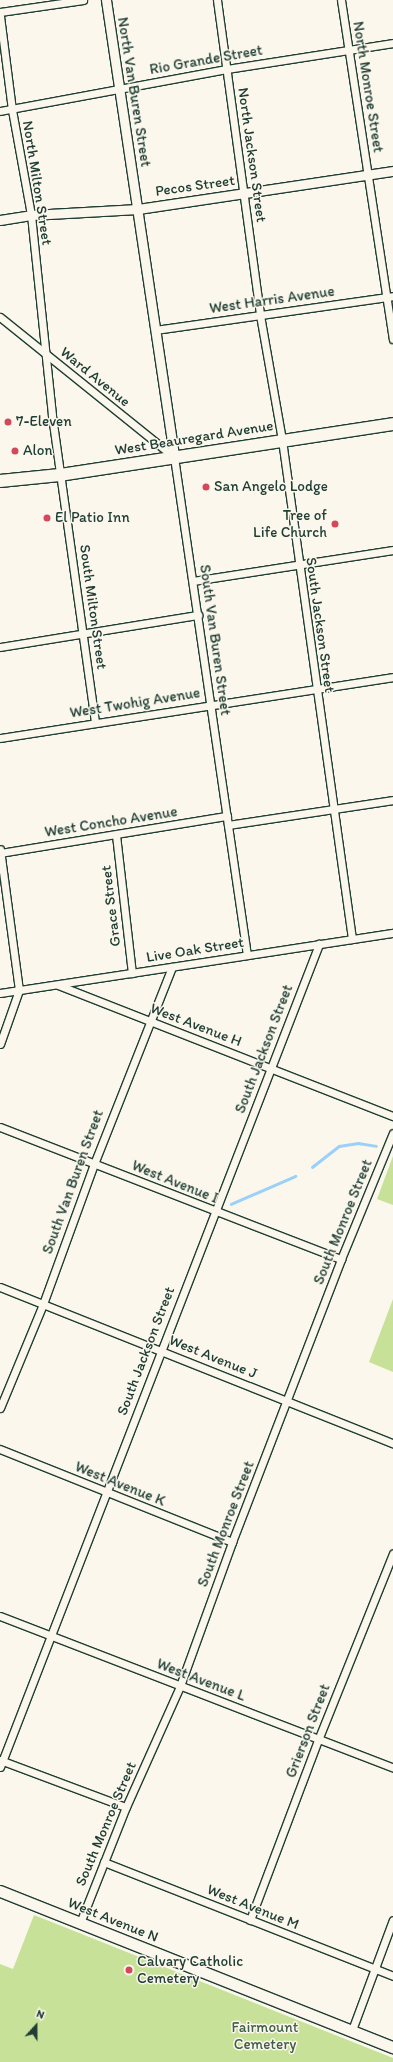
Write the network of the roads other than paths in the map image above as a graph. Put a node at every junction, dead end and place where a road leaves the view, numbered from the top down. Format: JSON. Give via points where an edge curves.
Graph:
{"nodes":[{"id":1,"x":82,"y":0,"type":"edge"},
{"id":2,"x":106,"y":0,"type":"edge"},
{"id":3,"x":217,"y":0,"type":"edge"},
{"id":4,"x":341,"y":0,"type":"edge"},
{"id":5,"x":0,"y":12,"type":"edge"},
{"id":6,"x":0,"y":16,"type":"edge"},
{"id":7,"x":393,"y":43,"type":"edge"},
{"id":8,"x":349,"y":49,"type":"junction"},
{"id":9,"x":227,"y":69,"type":"junction"},
{"id":10,"x":119,"y":89,"type":"junction"},
{"id":11,"x":12,"y":110,"type":"junction"},
{"id":12,"x":0,"y":112,"type":"edge"},
{"id":13,"x":393,"y":171,"type":"edge"},
{"id":14,"x":368,"y":175,"type":"junction"},
{"id":15,"x":245,"y":193,"type":"junction"},
{"id":16,"x":138,"y":209,"type":"junction"},
{"id":17,"x":31,"y":215,"type":"junction"},
{"id":18,"x":0,"y":220,"type":"edge"},
{"id":19,"x":390,"y":296,"type":"edge"},
{"id":20,"x":260,"y":315,"type":"junction"},
{"id":21,"x":0,"y":317,"type":"edge"},
{"id":22,"x":155,"y":330,"type":"junction"},
{"id":23,"x":393,"y":339,"type":"edge"},
{"id":24,"x":45,"y":353,"type":"junction"},
{"id":25,"x":393,"y":424,"type":"edge"},
{"id":26,"x":282,"y":440,"type":"junction"},
{"id":27,"x":174,"y":457,"type":"junction"},
{"id":28,"x":60,"y":475,"type":"junction"},
{"id":29,"x":0,"y":481,"type":"edge"},
{"id":30,"x":393,"y":550,"type":"edge"},
{"id":31,"x":298,"y":565,"type":"junction"},
{"id":32,"x":193,"y":581,"type":"junction"},
{"id":33,"x":198,"y":615,"type":"junction"},
{"id":34,"x":84,"y":635,"type":"junction"},
{"id":35,"x":0,"y":647,"type":"edge"},
{"id":36,"x":393,"y":677,"type":"edge"},
{"id":37,"x":316,"y":688,"type":"junction"},
{"id":38,"x":210,"y":704,"type":"junction"},
{"id":39,"x":95,"y":722,"type":"junction"},
{"id":40,"x":0,"y":738,"type":"edge"},
{"id":41,"x":393,"y":800,"type":"edge"},
{"id":42,"x":332,"y":809,"type":"junction"},
{"id":43,"x":227,"y":816,"type":"junction"},
{"id":44,"x":228,"y":825,"type":"junction"},
{"id":45,"x":116,"y":835,"type":"junction"},
{"id":46,"x":0,"y":852,"type":"edge"},
{"id":47,"x":393,"y":933,"type":"edge"},
{"id":48,"x":352,"y":940,"type":"junction"},
{"id":49,"x":319,"y":944,"type":"junction"},
{"id":50,"x":247,"y":955,"type":"junction"},
{"id":51,"x":172,"y":967,"type":"junction"},
{"id":52,"x":132,"y":973,"type":"junction"},
{"id":53,"x":57,"y":984,"type":"junction"},
{"id":54,"x":20,"y":990,"type":"junction"},
{"id":55,"x":0,"y":993,"type":"edge"},
{"id":56,"x":150,"y":1021,"type":"junction"},
{"id":57,"x":0,"y":1044,"type":"edge"},
{"id":58,"x":271,"y":1068,"type":"junction"},
{"id":59,"x":393,"y":1116,"type":"edge"},
{"id":60,"x":0,"y":1127,"type":"edge"},
{"id":61,"x":393,"y":1133,"type":"edge"},
{"id":62,"x":94,"y":1164,"type":"junction"},
{"id":63,"x":215,"y":1212,"type":"junction"},
{"id":64,"x":341,"y":1259,"type":"junction"},
{"id":65,"x":0,"y":1287,"type":"edge"},
{"id":66,"x":43,"y":1304,"type":"junction"},
{"id":67,"x":161,"y":1349,"type":"junction"},
{"id":68,"x":287,"y":1401,"type":"junction"},
{"id":69,"x":0,"y":1408,"type":"edge"},
{"id":70,"x":393,"y":1443,"type":"edge"},
{"id":71,"x":0,"y":1450,"type":"edge"},
{"id":72,"x":105,"y":1493,"type":"junction"},
{"id":73,"x":232,"y":1542,"type":"junction"},
{"id":74,"x":393,"y":1553,"type":"edge"},
{"id":75,"x":0,"y":1616,"type":"edge"},
{"id":76,"x":49,"y":1635,"type":"junction"},
{"id":77,"x":180,"y":1686,"type":"junction"},
{"id":78,"x":318,"y":1740,"type":"junction"},
{"id":79,"x":1,"y":1763,"type":"edge"},
{"id":80,"x":393,"y":1768,"type":"edge"},
{"id":81,"x":126,"y":1806,"type":"junction"},
{"id":82,"x":104,"y":1862,"type":"junction"},
{"id":83,"x":0,"y":1891,"type":"edge"},
{"id":84,"x":250,"y":1920,"type":"junction"},
{"id":85,"x":393,"y":1920,"type":"edge"},
{"id":86,"x":80,"y":1923,"type":"junction"},
{"id":87,"x":375,"y":1968,"type":"junction"},
{"id":88,"x":393,"y":1976,"type":"edge"},
{"id":89,"x":352,"y":2030,"type":"junction"},
{"id":90,"x":393,"y":2046,"type":"edge"}],
"edges":[{"from":1,"to":5,"type":"street"},
{"from":2,"to":10,"type":"street","name":"North Van Buren Street"},
{"from":3,"to":9,"type":"street","name":"North Jackson Street"},
{"from":4,"to":8,"type":"street","name":"North Monroe Street"},
{"from":6,"to":11,"type":"street","name":"North Milton Street"},
{"from":7,"to":8,"type":"street","name":"Rio Grande Street"},
{"from":8,"to":9,"type":"street","name":"Rio Grande Street"},
{"from":8,"to":14,"type":"street","name":"North Monroe Street"},
{"from":9,"to":10,"type":"street","name":"Rio Grande Street"},
{"from":9,"to":15,"type":"street","name":"North Jackson Street"},
{"from":10,"to":11,"type":"street","name":"Rio Grande Street"},
{"from":10,"to":16,"type":"street","name":"North Van Buren Street"},
{"from":11,"to":12,"type":"street","name":"Rio Grande Street"},
{"from":11,"to":17,"type":"street","name":"North Milton Street"},
{"from":13,"to":14,"type":"street","name":"Pecos Street"},
{"from":14,"to":15,"type":"street","name":"Pecos Street"},
{"from":14,"to":19,"type":"street","name":"North Monroe Street"},
{"from":15,"to":16,"type":"street","name":"Pecos Street"},
{"from":15,"to":20,"type":"street","name":"North Jackson Street"},
{"from":16,"to":17,"type":"street","name":"Pecos Street"},
{"from":16,"to":22,"type":"street","name":"North Van Buren Street"},
{"from":17,"to":18,"type":"street","name":"Pecos Street"},
{"from":17,"to":24,"type":"street","name":"North Milton Street"},
{"from":19,"to":20,"type":"street","name":"West Harris Avenue"},
{"from":19,"to":23,"type":"street"},
{"from":20,"to":22,"type":"street","name":"West Harris Avenue"},
{"from":20,"to":26,"type":"street","name":"South Jackson Street"},
{"from":21,"to":24,"type":"street","name":"Ward Avenue"},
{"from":22,"to":27,"type":"street","name":"South Van Buren Street"},
{"from":24,"to":27,"type":"street","name":"Ward Avenue"},
{"from":24,"to":28,"type":"street","name":"South Milton Street"},
{"from":25,"to":26,"type":"main road","name":"West Beauregard Avenue"},
{"from":26,"to":27,"type":"main road","name":"West Beauregard Avenue"},
{"from":26,"to":31,"type":"street","name":"South Jackson Street"},
{"from":27,"to":28,"type":"main road","name":"West Beauregard Avenue"},
{"from":27,"to":32,"type":"street","name":"South Van Buren Street"},
{"from":28,"to":29,"type":"main road","name":"West Beauregard Avenue"},
{"from":28,"to":34,"type":"street","name":"South Milton Street"},
{"from":30,"to":31,"type":"street"},
{"from":31,"to":32,"type":"street"},
{"from":31,"to":37,"type":"street","name":"South Jackson Street"},
{"from":32,"to":33,"type":"street","name":"South Van Buren Street"},
{"from":33,"to":34,"type":"street"},
{"from":33,"to":38,"type":"street","name":"South Van Buren Street"},
{"from":34,"to":35,"type":"street"},
{"from":34,"to":39,"type":"street","name":"South Milton Street"},
{"from":36,"to":37,"type":"street","name":"West Twohig Avenue"},
{"from":37,"to":38,"type":"street","name":"West Twohig Avenue"},
{"from":37,"to":42,"type":"street","name":"South Jackson Street"},
{"from":38,"to":39,"type":"street","name":"West Twohig Avenue"},
{"from":38,"to":43,"type":"street","name":"South Van Buren Street"},
{"from":39,"to":40,"type":"street","name":"West Twohig Avenue"},
{"from":41,"to":42,"type":"street"},
{"from":42,"to":44,"type":"street"},
{"from":42,"to":48,"type":"street","name":"South Jackson Street"},
{"from":43,"to":44,"type":"street","name":"South Van Buren Street"},
{"from":43,"to":45,"type":"street","name":"West Concho Avenue"},
{"from":44,"to":50,"type":"street","name":"South Van Buren Street"},
{"from":45,"to":46,"type":"street","name":"West Concho Avenue"},
{"from":45,"to":52,"type":"street","name":"Grace Street"},
{"from":46,"to":54,"type":"street"},
{"from":47,"to":48,"type":"street","name":"Live Oak Street"},
{"from":48,"to":49,"type":"street","name":"Live Oak Street"},
{"from":49,"to":50,"type":"street","name":"Live Oak Street"},
{"from":49,"to":58,"type":"street","name":"South Jackson Street"},
{"from":50,"to":51,"type":"street","name":"Live Oak Street"},
{"from":51,"to":52,"type":"street","name":"Live Oak Street"},
{"from":51,"to":56,"type":"street","name":"South Van Buren Street"},
{"from":52,"to":53,"type":"street","name":"Live Oak Street"},
{"from":53,"to":54,"type":"street","name":"Live Oak Street"},
{"from":53,"to":56,"type":"street","name":"West Avenue H"},
{"from":54,"to":55,"type":"street","name":"Live Oak Street"},
{"from":54,"to":57,"type":"street"},
{"from":56,"to":58,"type":"street","name":"West Avenue H"},
{"from":56,"to":62,"type":"street","name":"South Van Buren Street"},
{"from":58,"to":59,"type":"street","name":"West Avenue H"},
{"from":58,"to":63,"type":"street","name":"South Jackson Street"},
{"from":60,"to":62,"type":"street","name":"West Avenue I"},
{"from":61,"to":64,"type":"street","name":"South Monroe Street"},
{"from":62,"to":63,"type":"street","name":"West Avenue I"},
{"from":62,"to":66,"type":"street","name":"South Van Buren Street"},
{"from":63,"to":64,"type":"street","name":"West Avenue I"},
{"from":63,"to":67,"type":"street","name":"South Jackson Street"},
{"from":64,"to":68,"type":"street","name":"South Monroe Street"},
{"from":65,"to":66,"type":"street","name":"West Avenue J"},
{"from":66,"to":67,"type":"street","name":"West Avenue J"},
{"from":66,"to":69,"type":"street","name":"South Van Buren Street"},
{"from":67,"to":68,"type":"street","name":"West Avenue J"},
{"from":67,"to":72,"type":"street","name":"South Jackson Street"},
{"from":68,"to":70,"type":"street","name":"West Avenue J"},
{"from":68,"to":73,"type":"street","name":"South Monroe Street"},
{"from":71,"to":72,"type":"street","name":"West Avenue K"},
{"from":72,"to":73,"type":"street","name":"West Avenue K"},
{"from":72,"to":76,"type":"street","name":"South Jackson Street"},
{"from":73,"to":77,"type":"street","name":"South Monroe Street"},
{"from":74,"to":78,"type":"street","name":"Grierson Street"},
{"from":75,"to":76,"type":"street","name":"West Avenue L"},
{"from":76,"to":77,"type":"street","name":"West Avenue L"},
{"from":76,"to":79,"type":"street","name":"South Jackson Street"},
{"from":77,"to":78,"type":"street","name":"West Avenue L"},
{"from":77,"to":81,"type":"street","name":"South Monroe Street"},
{"from":78,"to":80,"type":"street","name":"West Avenue L"},
{"from":78,"to":84,"type":"street","name":"Grierson Street"},
{"from":79,"to":81,"type":"street"},
{"from":81,"to":82,"type":"street","name":"South Monroe Street"},
{"from":82,"to":84,"type":"street","name":"West Avenue M"},
{"from":82,"to":86,"type":"street","name":"South Monroe Street"},
{"from":83,"to":86,"type":"main road","name":"West Avenue N"},
{"from":84,"to":87,"type":"street","name":"West Avenue M"},
{"from":85,"to":87,"type":"street"},
{"from":86,"to":89,"type":"main road","name":"West Avenue N"},
{"from":87,"to":88,"type":"street","name":"West Avenue M"},
{"from":87,"to":89,"type":"street"},
{"from":89,"to":90,"type":"main road","name":"West Avenue N"}]}
